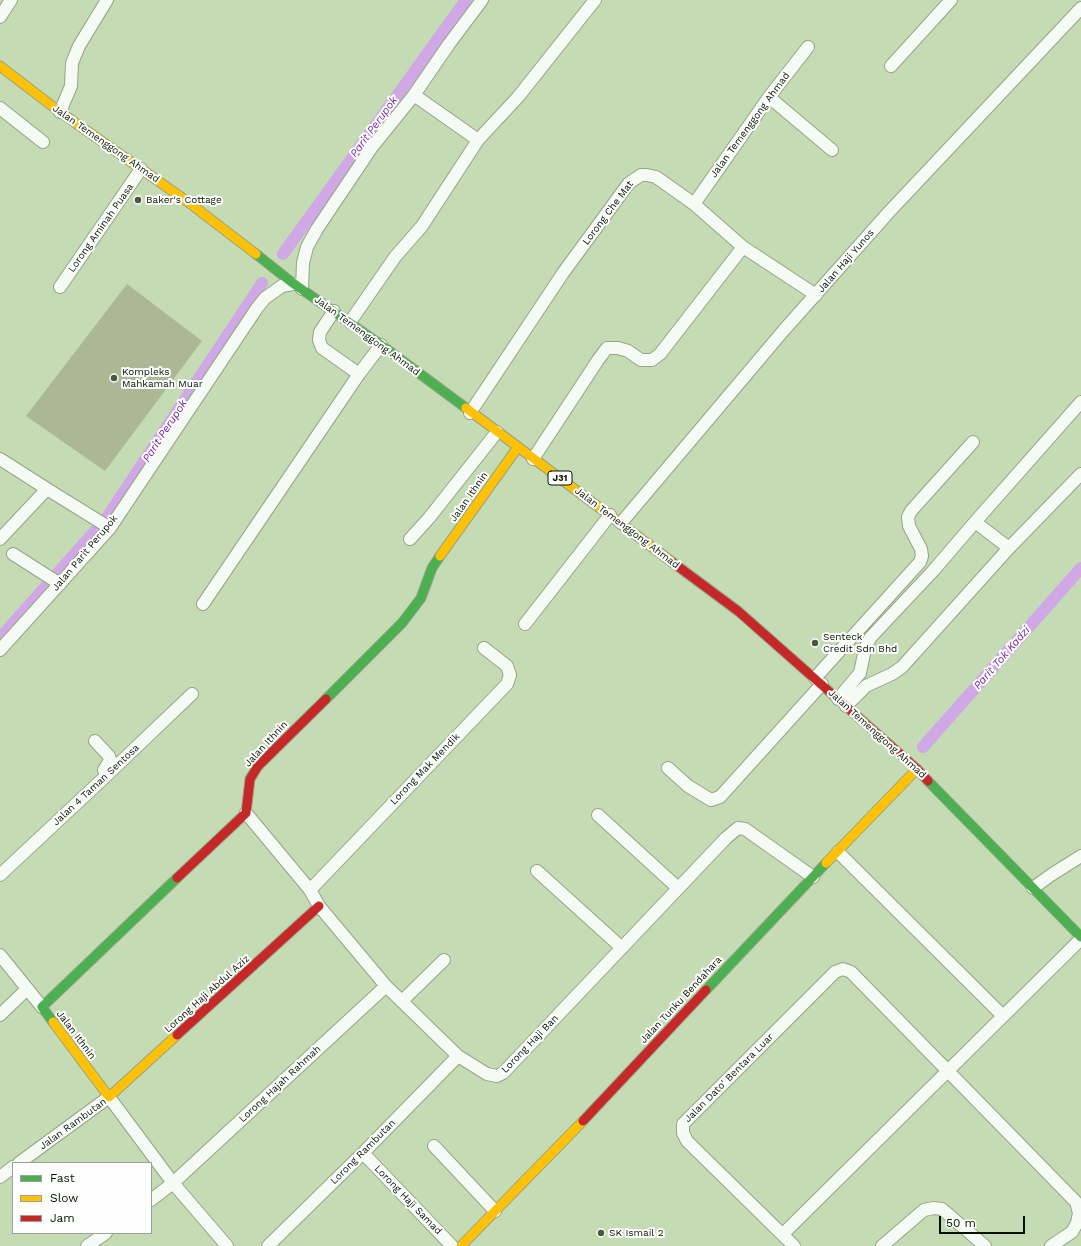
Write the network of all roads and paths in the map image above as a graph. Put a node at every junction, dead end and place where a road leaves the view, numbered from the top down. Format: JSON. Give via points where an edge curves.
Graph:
{"nodes":[{"id":1,"x":11,"y":0,"type":"edge"},
{"id":2,"x":107,"y":0,"type":"edge"},
{"id":3,"x":482,"y":0,"type":"edge"},
{"id":4,"x":595,"y":0,"type":"edge"},
{"id":5,"x":951,"y":0,"type":"edge"},
{"id":6,"x":1081,"y":8,"type":"edge"},
{"id":7,"x":0,"y":17,"type":"edge"},
{"id":8,"x":808,"y":47,"type":"dead end"},
{"id":9,"x":891,"y":66,"type":"dead end"},
{"id":10,"x":4,"y":68,"type":"edge"},
{"id":11,"x":0,"y":82,"type":"edge"},
{"id":12,"x":414,"y":95,"type":"junction"},
{"id":13,"x":769,"y":97,"type":"junction"},
{"id":14,"x":0,"y":108,"type":"edge"},
{"id":15,"x":60,"y":112,"type":"junction"},
{"id":16,"x":478,"y":140,"type":"junction"},
{"id":17,"x":43,"y":142,"type":"dead end"},
{"id":18,"x":832,"y":150,"type":"dead end"},
{"id":19,"x":141,"y":169,"type":"junction"},
{"id":20,"x":694,"y":204,"type":"junction"},
{"id":21,"x":743,"y":247,"type":"junction"},
{"id":22,"x":60,"y":287,"type":"dead end"},
{"id":23,"x":297,"y":287,"type":"junction"},
{"id":24,"x":816,"y":295,"type":"junction"},
{"id":25,"x":334,"y":311,"type":"junction"},
{"id":26,"x":350,"y":322,"type":"junction"},
{"id":27,"x":381,"y":344,"type":"junction"},
{"id":28,"x":359,"y":374,"type":"junction"},
{"id":29,"x":1081,"y":402,"type":"edge"},
{"id":30,"x":470,"y":412,"type":"junction"},
{"id":31,"x":497,"y":432,"type":"junction"},
{"id":32,"x":973,"y":442,"type":"dead end"},
{"id":33,"x":518,"y":447,"type":"junction"},
{"id":34,"x":0,"y":459,"type":"edge"},
{"id":35,"x":533,"y":459,"type":"junction"},
{"id":36,"x":1081,"y":474,"type":"edge"},
{"id":37,"x":47,"y":489,"type":"junction"},
{"id":38,"x":610,"y":515,"type":"junction"},
{"id":39,"x":975,"y":522,"type":"junction"},
{"id":40,"x":621,"y":523,"type":"junction"},
{"id":41,"x":110,"y":528,"type":"junction"},
{"id":42,"x":0,"y":539,"type":"edge"},
{"id":43,"x":410,"y":539,"type":"dead end"},
{"id":44,"x":1009,"y":548,"type":"junction"},
{"id":45,"x":12,"y":554,"type":"dead end"},
{"id":46,"x":60,"y":584,"type":"junction"},
{"id":47,"x":203,"y":604,"type":"dead end"},
{"id":48,"x":525,"y":624,"type":"dead end"},
{"id":49,"x":484,"y":648,"type":"dead end"},
{"id":50,"x":0,"y":650,"type":"edge"},
{"id":51,"x":819,"y":681,"type":"junction"},
{"id":52,"x":192,"y":694,"type":"dead end"},
{"id":53,"x":842,"y":702,"type":"junction"},
{"id":54,"x":95,"y":741,"type":"dead end"},
{"id":55,"x":668,"y":768,"type":"dead end"},
{"id":56,"x":917,"y":769,"type":"junction"},
{"id":57,"x":107,"y":775,"type":"junction"},
{"id":58,"x":246,"y":813,"type":"junction"},
{"id":59,"x":598,"y":815,"type":"dead end"},
{"id":60,"x":838,"y":852,"type":"junction"},
{"id":61,"x":1081,"y":856,"type":"edge"},
{"id":62,"x":537,"y":871,"type":"dead end"},
{"id":63,"x":0,"y":875,"type":"edge"},
{"id":64,"x":813,"y":877,"type":"junction"},
{"id":65,"x":678,"y":888,"type":"junction"},
{"id":66,"x":1033,"y":888,"type":"junction"},
{"id":67,"x":310,"y":890,"type":"junction"},
{"id":68,"x":319,"y":906,"type":"junction"},
{"id":69,"x":1081,"y":938,"type":"edge"},
{"id":70,"x":622,"y":948,"type":"junction"},
{"id":71,"x":0,"y":955,"type":"edge"},
{"id":72,"x":444,"y":960,"type":"dead end"},
{"id":73,"x":386,"y":986,"type":"junction"},
{"id":74,"x":27,"y":989,"type":"junction"},
{"id":75,"x":402,"y":1001,"type":"junction"},
{"id":76,"x":42,"y":1007,"type":"junction"},
{"id":77,"x":0,"y":1015,"type":"edge"},
{"id":78,"x":1002,"y":1015,"type":"junction"},
{"id":79,"x":458,"y":1056,"type":"junction"},
{"id":80,"x":947,"y":1071,"type":"junction"},
{"id":81,"x":109,"y":1097,"type":"junction"},
{"id":82,"x":434,"y":1146,"type":"dead end"},
{"id":83,"x":363,"y":1153,"type":"junction"},
{"id":84,"x":20,"y":1162,"type":"edge"},
{"id":85,"x":12,"y":1168,"type":"edge"},
{"id":86,"x":0,"y":1177,"type":"edge"},
{"id":87,"x":173,"y":1183,"type":"junction"},
{"id":88,"x":152,"y":1199,"type":"edge"},
{"id":89,"x":495,"y":1211,"type":"junction"},
{"id":90,"x":1072,"y":1232,"type":"junction"},
{"id":91,"x":105,"y":1234,"type":"edge"},
{"id":92,"x":783,"y":1234,"type":"junction"},
{"id":93,"x":87,"y":1246,"type":"edge"},
{"id":94,"x":227,"y":1246,"type":"edge"},
{"id":95,"x":268,"y":1246,"type":"edge"},
{"id":96,"x":452,"y":1246,"type":"edge"},
{"id":97,"x":461,"y":1246,"type":"edge"},
{"id":98,"x":794,"y":1246,"type":"edge"},
{"id":99,"x":882,"y":1246,"type":"edge"},
{"id":100,"x":985,"y":1246,"type":"edge"},
{"id":101,"x":1051,"y":1246,"type":"edge"},
{"id":102,"x":1068,"y":1246,"type":"edge"}],
"edges":[{"from":1,"to":7,"type":"street"},
{"from":2,"to":15,"type":"street","via":[[79,46],[72,63],[69,90]]},
{"from":3,"to":12,"type":"street","via":[[448,44]]},
{"from":4,"to":16,"type":"street","via":[[518,97]]},
{"from":5,"to":9,"type":"street"},
{"from":6,"to":24,"type":"street","name":"Jalan Haji Yunos","via":[[889,212]]},
{"from":8,"to":13,"type":"street","name":"Jalan Temenggong Ahmad"},
{"from":10,"to":11,"type":"street"},
{"from":10,"to":15,"type":"street","name":"Jalan Temenggong Ahmad","number":"J31"},
{"from":12,"to":16,"type":"street"},
{"from":12,"to":23,"type":"street","via":[[372,147],[317,229],[307,247]]},
{"from":13,"to":18,"type":"street"},
{"from":13,"to":20,"type":"street","name":"Jalan Temenggong Ahmad"},
{"from":14,"to":17,"type":"street"},
{"from":15,"to":19,"type":"street","name":"Jalan Temenggong Ahmad","number":"J31"},
{"from":16,"to":26,"type":"street","via":[[422,226],[395,257]]},
{"from":19,"to":22,"type":"street","name":"Lorong Aminah Puasa"},
{"from":19,"to":23,"type":"street","name":"Jalan Temenggong Ahmad","number":"J31","via":[[188,202]]},
{"from":20,"to":21,"type":"street","name":"Lorong Che Mat"},
{"from":20,"to":30,"type":"street","name":"Lorong Che Mat","via":[[656,177],[640,175],[629,183],[563,273]]},
{"from":21,"to":24,"type":"street","name":"Lorong Che Mat"},
{"from":21,"to":35,"type":"street","via":[[660,354],[652,360],[641,360],[628,351],[607,348]]},
{"from":23,"to":25,"type":"street","name":"Jalan Temenggong Ahmad","number":"J31"},
{"from":23,"to":41,"type":"street","name":"Jalan Parit Perupok","via":[[282,286],[257,308]]},
{"from":24,"to":40,"type":"street","name":"Jalan Haji Yunos"},
{"from":25,"to":26,"type":"street","name":"Jalan Temenggong Ahmad","number":"J31"},
{"from":25,"to":28,"type":"street","via":[[320,332],[322,348]]},
{"from":26,"to":27,"type":"street","name":"Jalan Temenggong Ahmad","number":"J31"},
{"from":27,"to":28,"type":"street"},
{"from":27,"to":30,"type":"street","name":"Jalan Temenggong Ahmad","number":"J31"},
{"from":28,"to":47,"type":"street"},
{"from":29,"to":39,"type":"street"},
{"from":30,"to":31,"type":"street","name":"Jalan Temenggong Ahmad","number":"J31"},
{"from":31,"to":33,"type":"street","name":"Jalan Temenggong Ahmad","number":"J31"},
{"from":31,"to":43,"type":"street"},
{"from":32,"to":51,"type":"street","via":[[908,517],[909,526],[921,549],[920,562]]},
{"from":33,"to":35,"type":"street","name":"Jalan Temenggong Ahmad","number":"J31"},
{"from":33,"to":58,"type":"street","name":"Jalan Ithnin","via":[[432,568],[421,598],[402,623],[258,766],[250,779]]},
{"from":34,"to":37,"type":"street"},
{"from":35,"to":38,"type":"street","name":"Jalan Temenggong Ahmad","number":"J31"},
{"from":36,"to":44,"type":"street"},
{"from":37,"to":41,"type":"street"},
{"from":37,"to":42,"type":"street"},
{"from":38,"to":40,"type":"street","name":"Jalan Temenggong Ahmad","number":"J31"},
{"from":38,"to":48,"type":"street"},
{"from":39,"to":44,"type":"street"},
{"from":39,"to":53,"type":"street","via":[[934,571],[870,638],[860,673]]},
{"from":40,"to":51,"type":"street","name":"Jalan Temenggong Ahmad","number":"J31","via":[[738,611]]},
{"from":41,"to":46,"type":"street","name":"Jalan Parit Perupok"},
{"from":44,"to":53,"type":"street","via":[[902,668],[866,686]]},
{"from":45,"to":46,"type":"street"},
{"from":46,"to":50,"type":"street","name":"Jalan Parit Perupok"},
{"from":49,"to":67,"type":"street","name":"Lorong Mak Mendik","via":[[507,666],[510,675],[507,684]]},
{"from":51,"to":53,"type":"street","name":"Jalan Temenggong Ahmad","number":"J31"},
{"from":51,"to":55,"type":"street","via":[[720,797],[711,800],[688,786]]},
{"from":52,"to":57,"type":"street","name":"Jalan 4 Taman Sentosa"},
{"from":53,"to":56,"type":"street","name":"Jalan Temenggong Ahmad","number":"J31"},
{"from":54,"to":57,"type":"street","via":[[109,756],[110,760],[104,770]]},
{"from":56,"to":60,"type":"street","name":"Jalan Tunku Bendahara"},
{"from":56,"to":66,"type":"street","name":"Jalan Temenggong Ahmad","number":"J31"},
{"from":57,"to":63,"type":"street","name":"Jalan 4 Taman Sentosa"},
{"from":58,"to":67,"type":"street","name":"Lorong Haji Ban"},
{"from":58,"to":76,"type":"street","name":"Jalan Ithnin"},
{"from":59,"to":65,"type":"street"},
{"from":60,"to":64,"type":"street","name":"Jalan Tunku Bendahara"},
{"from":60,"to":78,"type":"street"},
{"from":61,"to":66,"type":"street"},
{"from":62,"to":70,"type":"street"},
{"from":64,"to":65,"type":"street","name":"Lorong Haji Ban","via":[[745,829],[738,828]]},
{"from":64,"to":89,"type":"street","name":"Jalan Tunku Bendahara"},
{"from":65,"to":70,"type":"street","name":"Lorong Haji Ban"},
{"from":66,"to":69,"type":"street","name":"Jalan Temenggong Ahmad","number":"J31"},
{"from":67,"to":68,"type":"street","name":"Lorong Haji Ban"},
{"from":68,"to":73,"type":"street","name":"Lorong Haji Ban"},
{"from":68,"to":81,"type":"street","name":"Lorong Haji Abdul Aziz"},
{"from":69,"to":78,"type":"street"},
{"from":70,"to":79,"type":"street","name":"Lorong Haji Ban","via":[[502,1073],[497,1076],[487,1074]]},
{"from":71,"to":74,"type":"street"},
{"from":72,"to":75,"type":"street"},
{"from":73,"to":75,"type":"street","name":"Lorong Haji Ban"},
{"from":73,"to":87,"type":"street","name":"Lorong Hajah Rahmah"},
{"from":74,"to":76,"type":"street"},
{"from":74,"to":77,"type":"street"},
{"from":75,"to":79,"type":"street","name":"Lorong Haji Ban"},
{"from":76,"to":81,"type":"street","name":"Jalan Ithnin"},
{"from":78,"to":80,"type":"street"},
{"from":79,"to":83,"type":"street","name":"Lorong Rambutan"},
{"from":80,"to":90,"type":"street","via":[[1076,1202],[1079,1213]]},
{"from":80,"to":92,"type":"street"},
{"from":80,"to":92,"type":"street","name":"Jalan Dato' Bentara Luar","via":[[851,972],[843,969],[835,972],[688,1118],[683,1124],[687,1142]]},
{"from":81,"to":84,"type":"street","name":"Jalan Rambutan"},
{"from":81,"to":87,"type":"street","name":"Jalan Rambutan"},
{"from":82,"to":89,"type":"street"},
{"from":83,"to":95,"type":"street","name":"Lorong Rambutan"},
{"from":83,"to":96,"type":"street","name":"Lorong Haji Samad"},
{"from":85,"to":86,"type":"street"},
{"from":87,"to":88,"type":"street","name":"Lorong Hajah Rahmah"},
{"from":87,"to":94,"type":"street","name":"Jalan Rambutan"},
{"from":89,"to":97,"type":"street","name":"Jalan Tunku Bendahara"},
{"from":90,"to":101,"type":"street"},
{"from":90,"to":102,"type":"street"},
{"from":91,"to":93,"type":"street"},
{"from":92,"to":98,"type":"street"},
{"from":99,"to":100,"type":"street","via":[[924,1210],[934,1208],[942,1209]]}]}
